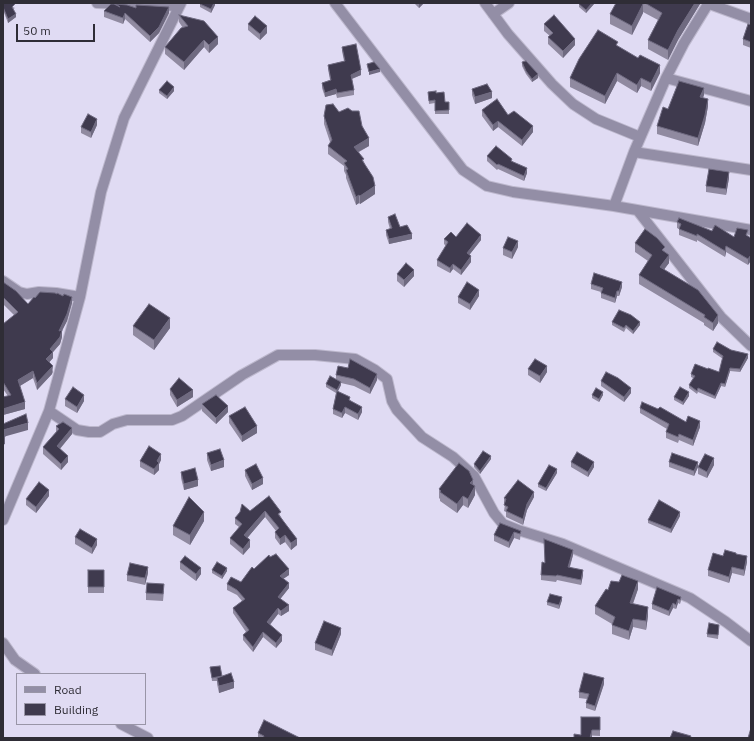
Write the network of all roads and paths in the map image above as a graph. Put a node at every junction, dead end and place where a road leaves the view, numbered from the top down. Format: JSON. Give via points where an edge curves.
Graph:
{"nodes":[{"id":1,"x":97,"y":3,"type":"edge"},
{"id":2,"x":335,"y":3,"type":"edge"},
{"id":3,"x":485,"y":3,"type":"edge"},
{"id":4,"x":510,"y":3,"type":"edge"},
{"id":5,"x":707,"y":3,"type":"edge"},
{"id":6,"x":180,"y":4,"type":"edge"},
{"id":7,"x":493,"y":14,"type":"junction"},
{"id":8,"x":751,"y":19,"type":"edge"},
{"id":9,"x":666,"y":78,"type":"junction"},
{"id":10,"x":751,"y":101,"type":"edge"},
{"id":11,"x":640,"y":137,"type":"junction"},
{"id":12,"x":634,"y":152,"type":"junction"},
{"id":13,"x":751,"y":170,"type":"edge"},
{"id":14,"x":614,"y":206,"type":"junction"},
{"id":15,"x":638,"y":211,"type":"junction"},
{"id":16,"x":751,"y":230,"type":"edge"},
{"id":17,"x":3,"y":281,"type":"edge"},
{"id":18,"x":80,"y":297,"type":"junction"},
{"id":19,"x":751,"y":346,"type":"edge"},
{"id":20,"x":49,"y":411,"type":"junction"},
{"id":21,"x":3,"y":520,"type":"edge"},
{"id":22,"x":751,"y":641,"type":"edge"},
{"id":23,"x":3,"y":643,"type":"edge"},
{"id":24,"x":34,"y":673,"type":"edge"},
{"id":25,"x":123,"y":725,"type":"edge"},
{"id":26,"x":148,"y":738,"type":"edge"}],
"edges":[{"from":1,"to":6,"type":"street"},
{"from":2,"to":14,"type":"street","via":[[463,170],[487,186]]},
{"from":3,"to":7,"type":"street"},
{"from":4,"to":7,"type":"street"},
{"from":5,"to":8,"type":"street"},
{"from":5,"to":9,"type":"street"},
{"from":6,"to":18,"type":"street","via":[[124,118],[101,192]]},
{"from":7,"to":11,"type":"street","via":[[508,34],[573,104],[596,119]]},
{"from":9,"to":10,"type":"street"},
{"from":9,"to":11,"type":"street"},
{"from":11,"to":12,"type":"street"},
{"from":12,"to":13,"type":"street"},
{"from":12,"to":14,"type":"street"},
{"from":14,"to":15,"type":"street"},
{"from":15,"to":16,"type":"street"},
{"from":15,"to":19,"type":"street","via":[[721,317]]},
{"from":17,"to":18,"type":"street","via":[[19,292],[28,294],[39,292]]},
{"from":18,"to":20,"type":"street"},
{"from":20,"to":21,"type":"street"},
{"from":20,"to":22,"type":"street","via":[[77,430],[89,432],[100,432],[113,424],[127,420],[172,420],[278,355],[355,359],[387,379],[397,410],[422,437],[453,457],[474,476],[494,513],[503,524],[570,547],[690,598]]},
{"from":23,"to":24,"type":"street","via":[[16,660]]},
{"from":25,"to":26,"type":"street"}]}
